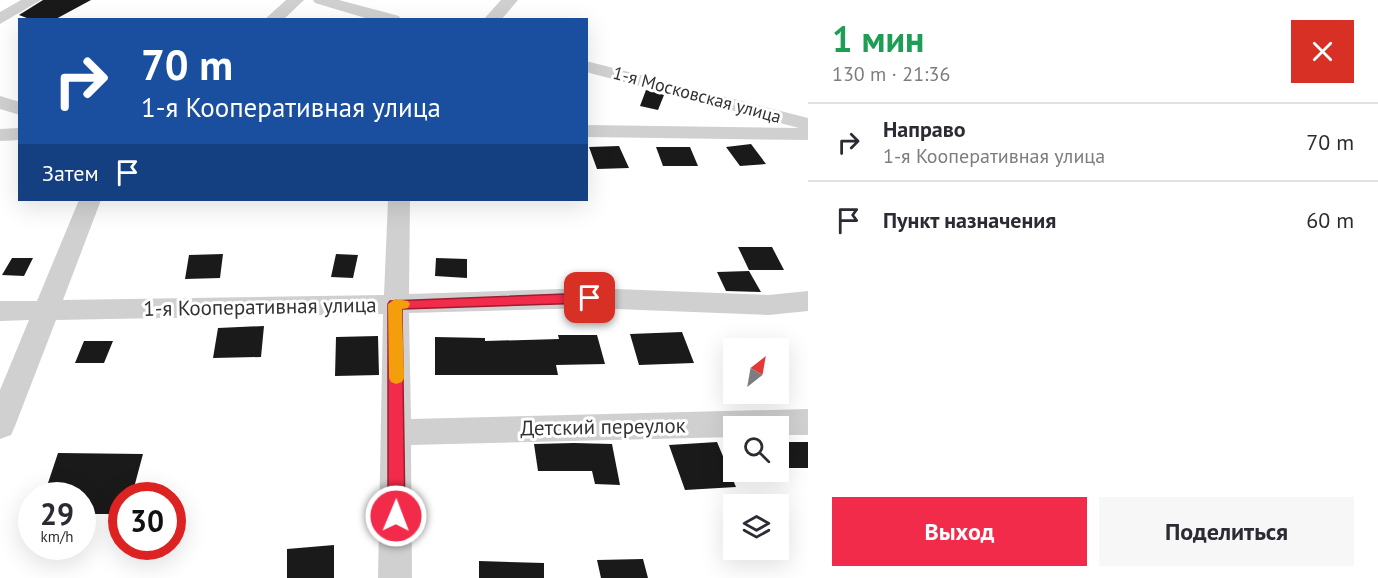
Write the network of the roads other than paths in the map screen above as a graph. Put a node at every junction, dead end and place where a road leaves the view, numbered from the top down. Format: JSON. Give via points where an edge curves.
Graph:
{"nodes":[{"id":1,"x":33,"y":0,"type":"edge"},
{"id":2,"x":297,"y":0,"type":"edge"},
{"id":3,"x":321,"y":0,"type":"edge"},
{"id":4,"x":510,"y":0,"type":"edge"},
{"id":5,"x":274,"y":18,"type":"edge"},
{"id":6,"x":386,"y":18,"type":"edge"},
{"id":7,"x":493,"y":18,"type":"edge"},
{"id":8,"x":0,"y":19,"type":"edge"},
{"id":9,"x":588,"y":67,"type":"edge"},
{"id":10,"x":0,"y":102,"type":"edge"},
{"id":11,"x":18,"y":108,"type":"edge"},
{"id":12,"x":808,"y":124,"type":"edge"},
{"id":13,"x":588,"y":131,"type":"edge"},
{"id":14,"x":18,"y":134,"type":"edge"},
{"id":15,"x":808,"y":134,"type":"edge"},
{"id":16,"x":0,"y":135,"type":"edge"},
{"id":17,"x":90,"y":201,"type":"edge"},
{"id":18,"x":399,"y":201,"type":"edge"},
{"id":19,"x":808,"y":301,"type":"edge"},
{"id":20,"x":395,"y":304,"type":"junction"},
{"id":21,"x":46,"y":310,"type":"junction"},
{"id":22,"x":0,"y":311,"type":"edge"},
{"id":23,"x":808,"y":422,"type":"edge"},
{"id":24,"x":0,"y":426,"type":"edge"},
{"id":25,"x":398,"y":432,"type":"junction"},
{"id":26,"x":395,"y":578,"type":"edge"}],
"edges":[{"from":1,"to":8,"type":"street"},
{"from":2,"to":5,"type":"street"},
{"from":3,"to":6,"type":"street"},
{"from":4,"to":7,"type":"street"},
{"from":9,"to":12,"type":"street","name":"1-я Московская улица"},
{"from":10,"to":11,"type":"street"},
{"from":13,"to":15,"type":"street"},
{"from":14,"to":16,"type":"street"},
{"from":17,"to":21,"type":"street"},
{"from":18,"to":20,"type":"street"},
{"from":19,"to":20,"type":"street","name":"1-я Кооперативная улица","via":[[769,305],[590,298]]},
{"from":20,"to":21,"type":"street","name":"1-я Кооперативная улица"},
{"from":20,"to":25,"type":"street"},
{"from":21,"to":22,"type":"street","name":"1-я Кооперативная улица"},
{"from":21,"to":24,"type":"street"},
{"from":23,"to":25,"type":"street","name":"Детский переулок"},
{"from":25,"to":26,"type":"street"}]}
